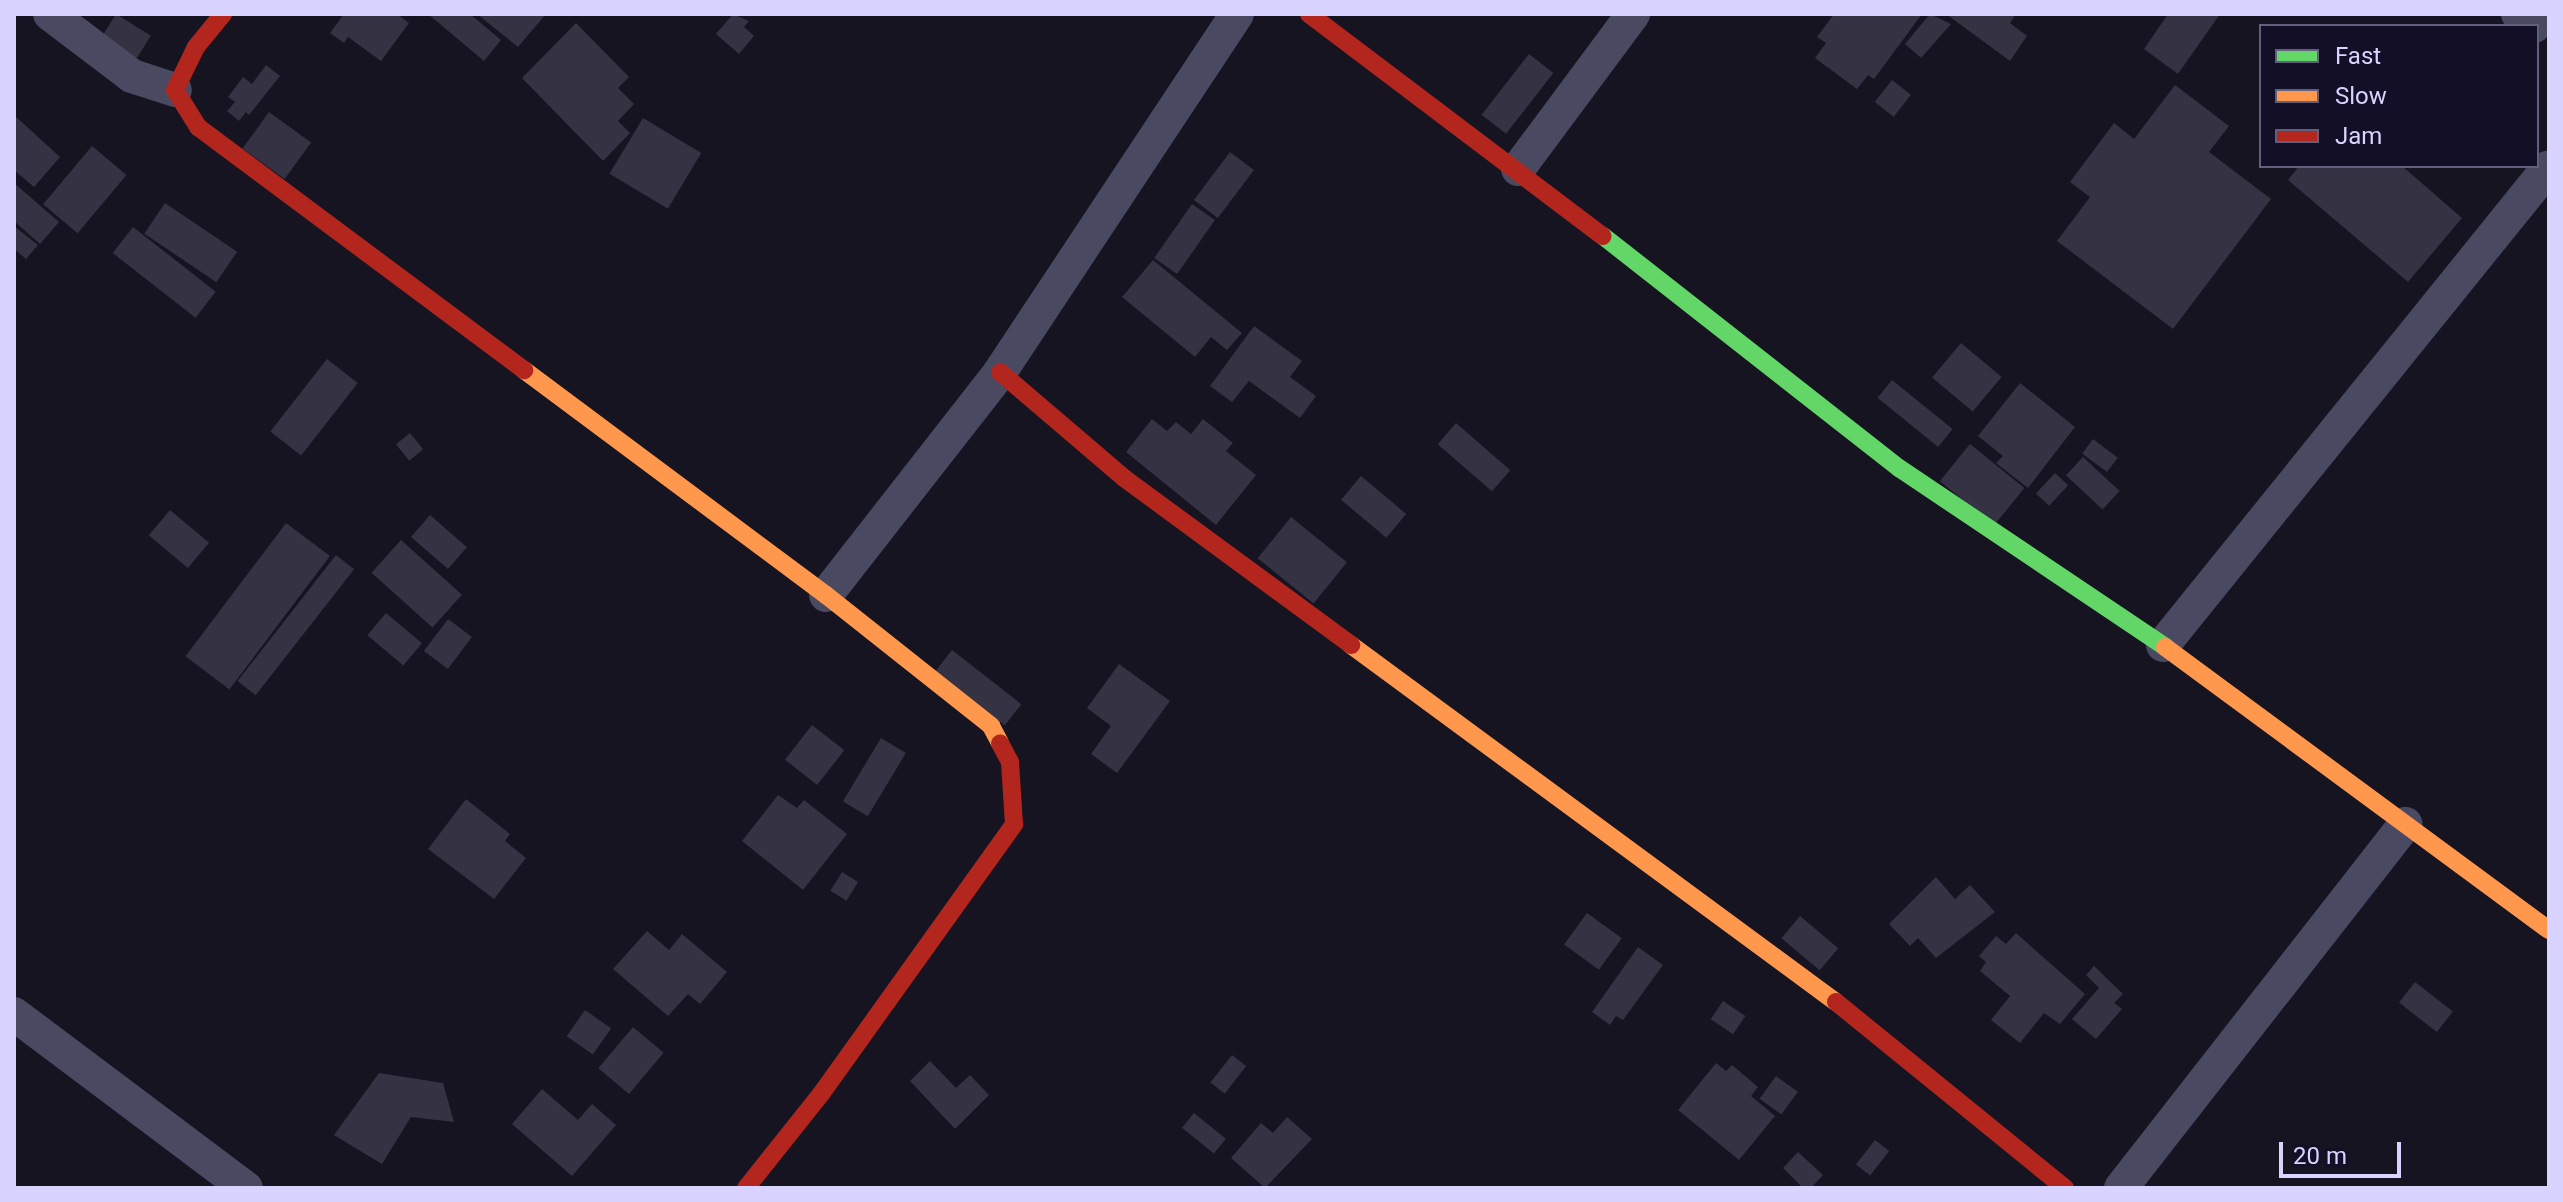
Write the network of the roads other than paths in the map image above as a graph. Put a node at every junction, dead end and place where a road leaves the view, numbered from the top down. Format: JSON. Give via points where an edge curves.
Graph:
{"nodes":[{"id":1,"x":50,"y":14,"type":"edge"},
{"id":2,"x":223,"y":14,"type":"edge"},
{"id":3,"x":1237,"y":14,"type":"edge"},
{"id":4,"x":1309,"y":14,"type":"edge"},
{"id":5,"x":1633,"y":14,"type":"edge"},
{"id":6,"x":175,"y":90,"type":"junction"},
{"id":7,"x":2549,"y":167,"type":"edge"},
{"id":8,"x":1518,"y":169,"type":"junction"},
{"id":9,"x":1000,"y":372,"type":"junction"},
{"id":10,"x":826,"y":595,"type":"junction"},
{"id":11,"x":2163,"y":645,"type":"junction"},
{"id":12,"x":2405,"y":824,"type":"junction"},
{"id":13,"x":2549,"y":930,"type":"edge"},
{"id":14,"x":14,"y":1014,"type":"edge"},
{"id":15,"x":246,"y":1188,"type":"edge"},
{"id":16,"x":746,"y":1188,"type":"edge"},
{"id":17,"x":2065,"y":1188,"type":"edge"},
{"id":18,"x":2121,"y":1188,"type":"edge"}],
"edges":[{"from":1,"to":6,"type":"street","via":[[132,76]]},
{"from":2,"to":6,"type":"street","via":[[196,47]]},
{"from":3,"to":9,"type":"street"},
{"from":4,"to":8,"type":"street"},
{"from":5,"to":8,"type":"street"},
{"from":6,"to":10,"type":"street","via":[[198,127]]},
{"from":7,"to":11,"type":"street"},
{"from":8,"to":11,"type":"street","via":[[1899,468]]},
{"from":9,"to":10,"type":"street"},
{"from":9,"to":17,"type":"street","via":[[1124,478],[1840,1005]]},
{"from":10,"to":16,"type":"street","via":[[991,726],[1010,762],[1014,824],[821,1094]]},
{"from":11,"to":12,"type":"street"},
{"from":12,"to":13,"type":"street"},
{"from":12,"to":18,"type":"street"},
{"from":14,"to":15,"type":"street"}]}
